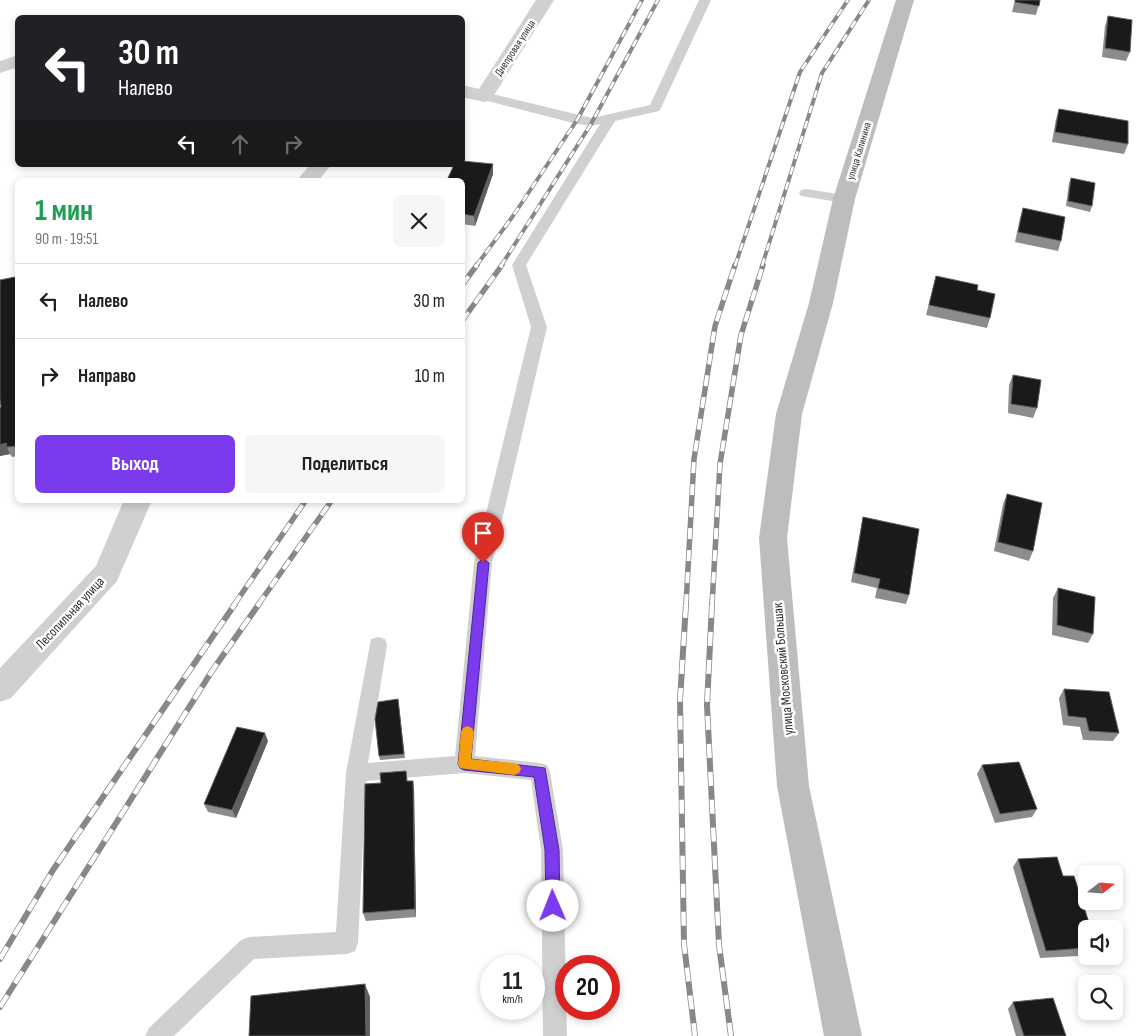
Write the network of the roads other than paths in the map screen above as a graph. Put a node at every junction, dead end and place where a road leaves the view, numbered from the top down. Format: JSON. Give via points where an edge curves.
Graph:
{"nodes":[{"id":1,"x":546,"y":0,"type":"edge"},
{"id":2,"x":705,"y":0,"type":"edge"},
{"id":3,"x":905,"y":0,"type":"edge"},
{"id":4,"x":15,"y":63,"type":"edge"},
{"id":5,"x":0,"y":67,"type":"edge"},
{"id":6,"x":465,"y":92,"type":"edge"},
{"id":7,"x":484,"y":96,"type":"junction"},
{"id":8,"x":610,"y":118,"type":"junction"},
{"id":9,"x":319,"y":167,"type":"edge"},
{"id":10,"x":310,"y":178,"type":"edge"},
{"id":11,"x":806,"y":193,"type":"dead end"},
{"id":12,"x":844,"y":199,"type":"junction"},
{"id":13,"x":821,"y":304,"type":"joint"},
{"id":14,"x":137,"y":503,"type":"edge"},
{"id":15,"x":378,"y":645,"type":"dead end"},
{"id":16,"x":0,"y":689,"type":"edge"},
{"id":17,"x":464,"y":764,"type":"junction"},
{"id":18,"x":356,"y":773,"type":"junction"},
{"id":19,"x":157,"y":1036,"type":"edge"},
{"id":20,"x":555,"y":1036,"type":"edge"},
{"id":21,"x":843,"y":1036,"type":"edge"}],
"edges":[{"from":1,"to":7,"type":"street","name":"Днепровая улица"},
{"from":2,"to":8,"type":"lane","via":[[655,108]]},
{"from":3,"to":12,"type":"street","name":"улица Калинина"},
{"from":4,"to":5,"type":"street"},
{"from":6,"to":7,"type":"street"},
{"from":7,"to":8,"type":"lane","via":[[577,120],[592,122]]},
{"from":8,"to":17,"type":"lane","via":[[520,265],[538,327],[483,563]]},
{"from":9,"to":10,"type":"street"},
{"from":11,"to":12,"type":"lane"},
{"from":12,"to":13,"type":"street","name":"улица Калинина"},
{"from":13,"to":21,"type":"street","name":"улица Московский Большак","via":[[789,414],[773,538],[793,786]]},
{"from":14,"to":16,"type":"street","name":"Лесопильная улица","via":[[107,573]]},
{"from":15,"to":18,"type":"lane"},
{"from":17,"to":18,"type":"lane"},
{"from":17,"to":20,"type":"lane","via":[[540,772],[552,850]]},
{"from":18,"to":19,"type":"lane","via":[[347,943],[250,948]]}]}
